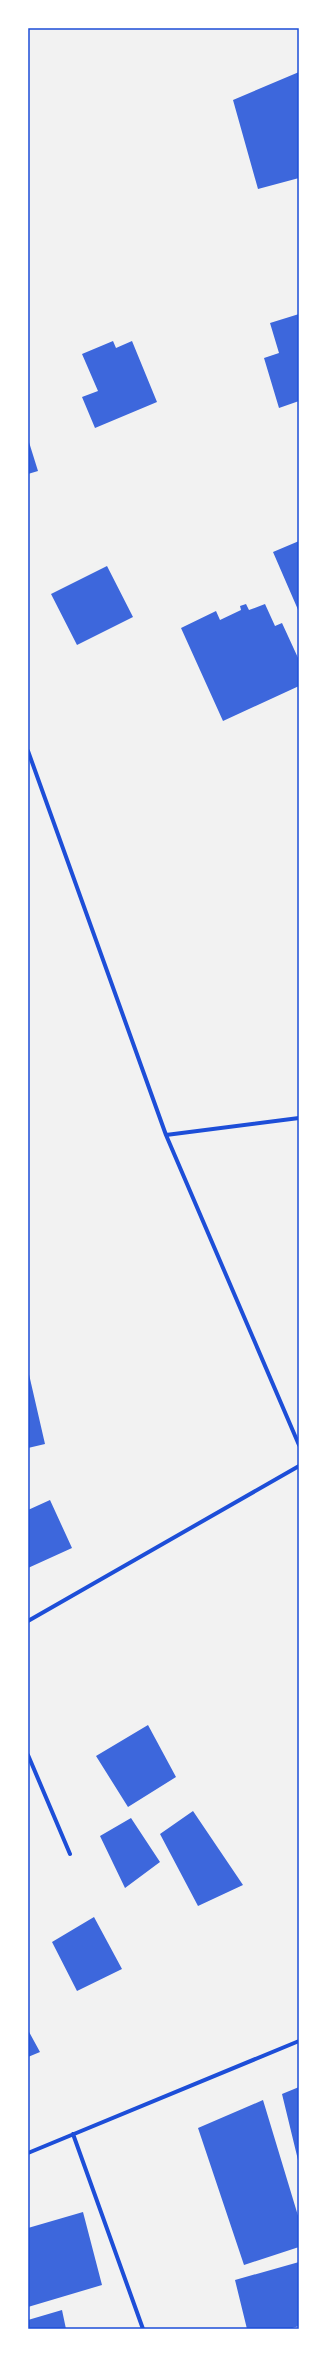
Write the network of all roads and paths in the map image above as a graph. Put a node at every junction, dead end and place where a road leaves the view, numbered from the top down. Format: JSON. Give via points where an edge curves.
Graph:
{"nodes":[{"id":1,"x":28,"y":751,"type":"edge"},
{"id":2,"x":299,"y":1118,"type":"edge"},
{"id":3,"x":166,"y":1136,"type":"junction"},
{"id":4,"x":299,"y":1445,"type":"edge"},
{"id":5,"x":299,"y":1466,"type":"edge"},
{"id":6,"x":28,"y":1621,"type":"edge"},
{"id":7,"x":28,"y":1755,"type":"edge"},
{"id":8,"x":70,"y":1854,"type":"dead end"},
{"id":9,"x":299,"y":2041,"type":"edge"},
{"id":10,"x":74,"y":2134,"type":"junction"},
{"id":11,"x":28,"y":2153,"type":"edge"},
{"id":12,"x":143,"y":2329,"type":"edge"}],
"edges":[{"from":1,"to":3,"type":"street"},
{"from":2,"to":3,"type":"street"},
{"from":3,"to":4,"type":"street"},
{"from":5,"to":6,"type":"street"},
{"from":7,"to":8,"type":"street"},
{"from":9,"to":10,"type":"street"},
{"from":10,"to":11,"type":"street"},
{"from":10,"to":12,"type":"street"}]}
